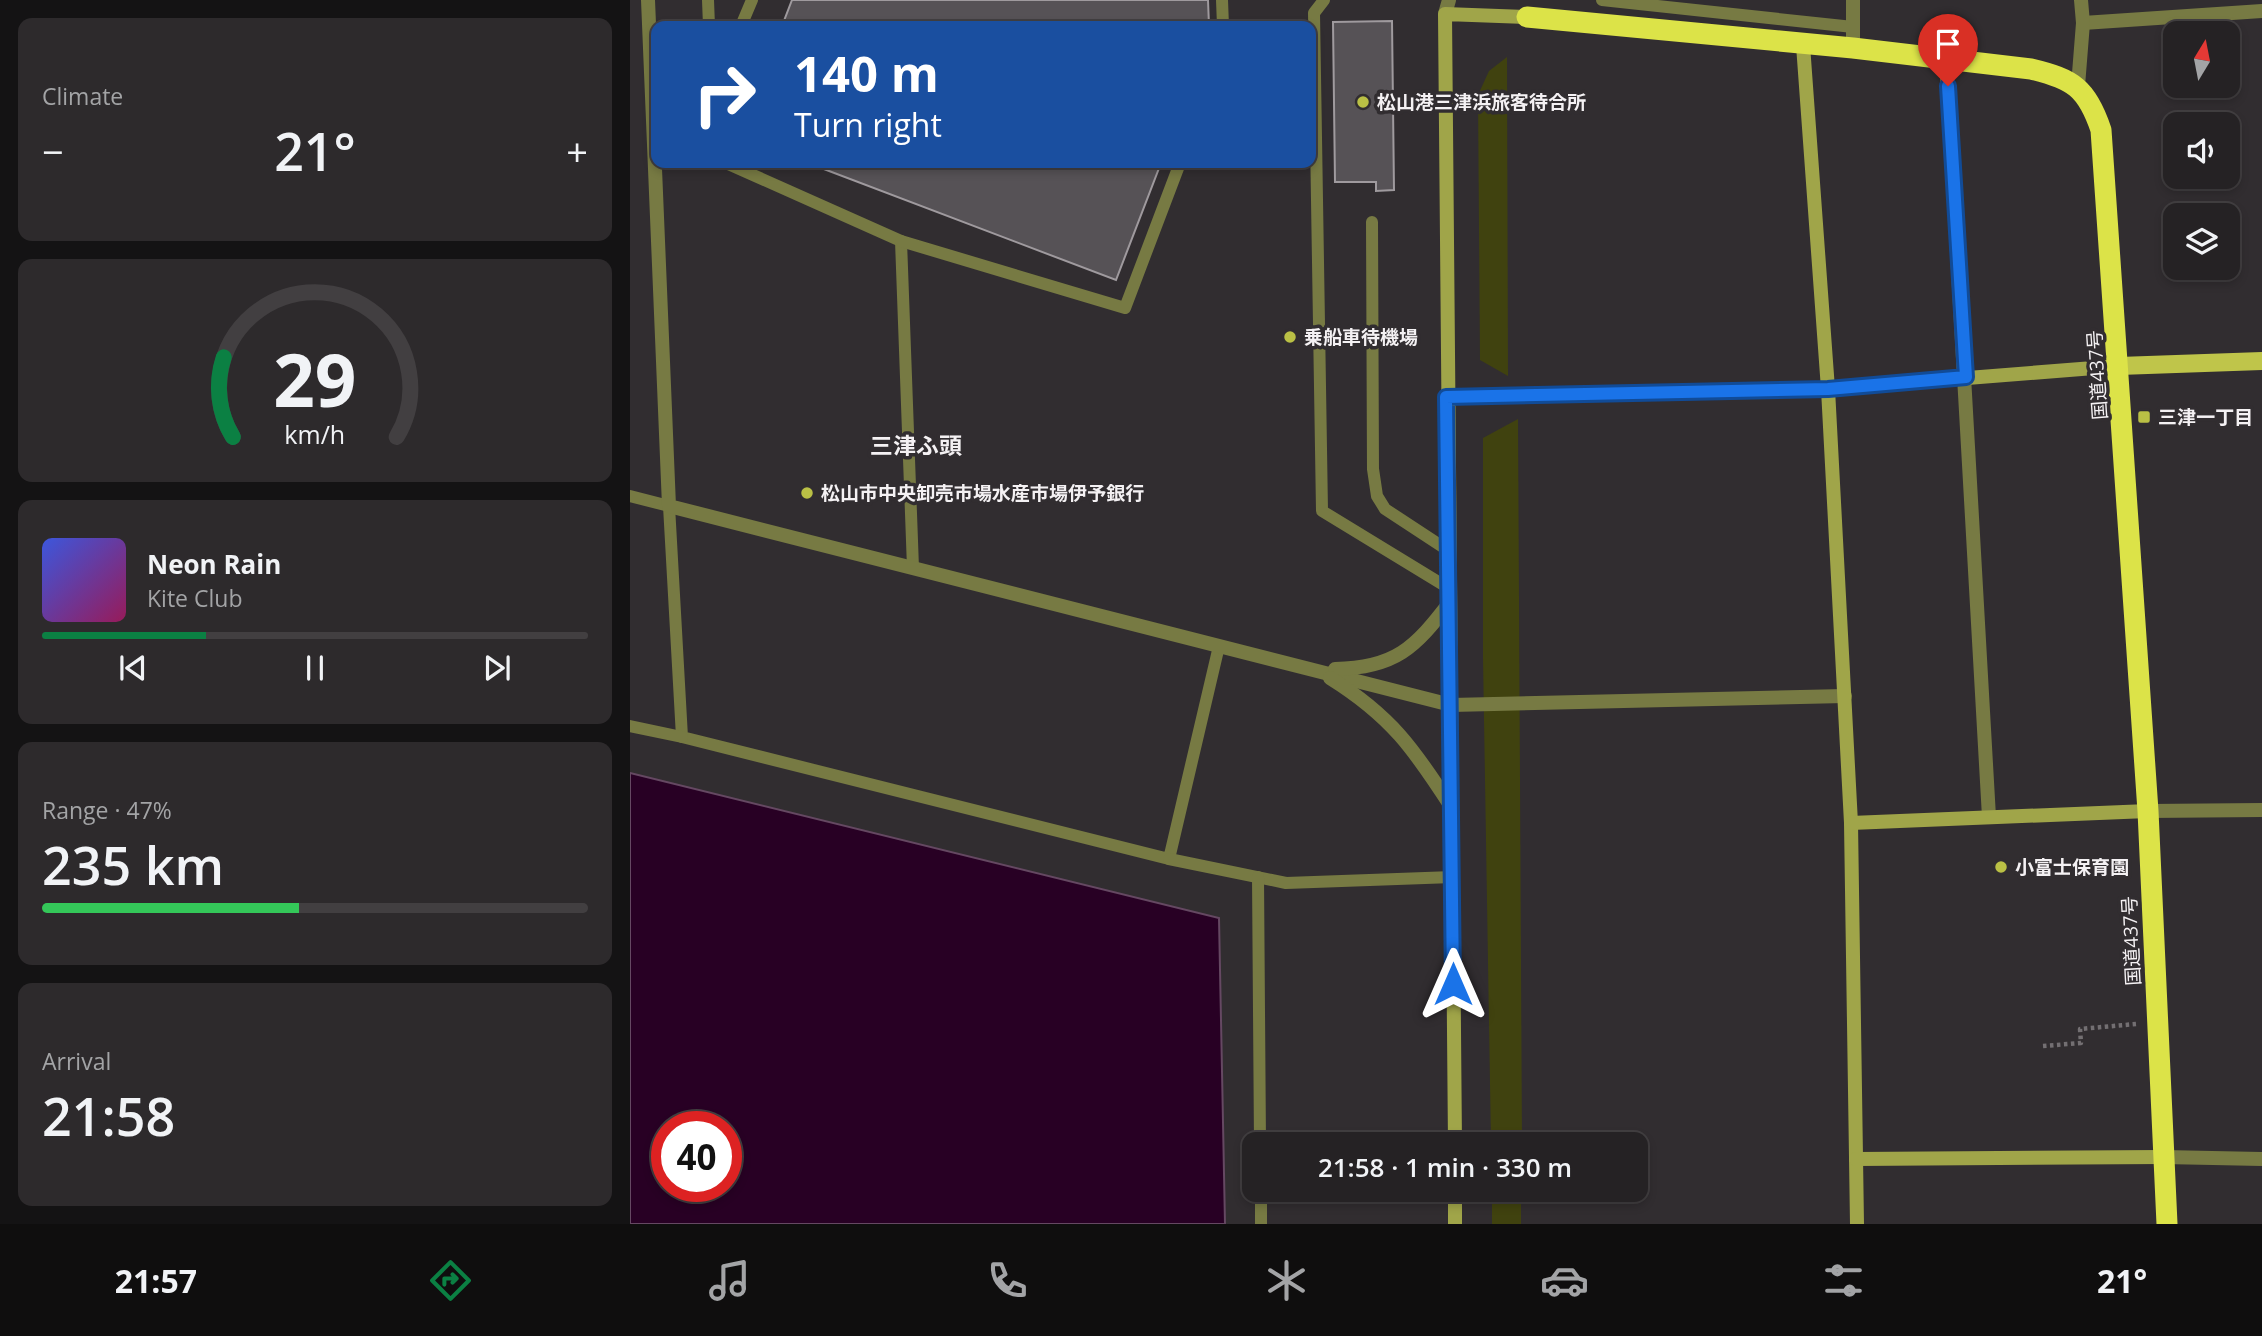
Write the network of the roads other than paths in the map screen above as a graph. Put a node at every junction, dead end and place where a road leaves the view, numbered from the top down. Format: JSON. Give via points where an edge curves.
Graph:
{"nodes":[{"id":1,"x":648,"y":0,"type":"edge"},
{"id":2,"x":752,"y":0,"type":"edge"},
{"id":3,"x":1222,"y":0,"type":"edge"},
{"id":4,"x":1324,"y":0,"type":"edge"},
{"id":5,"x":1602,"y":0,"type":"edge"},
{"id":6,"x":1853,"y":0,"type":"edge"},
{"id":7,"x":2081,"y":0,"type":"edge"},
{"id":8,"x":708,"y":3,"type":"edge"},
{"id":9,"x":1447,"y":7,"type":"edge"},
{"id":10,"x":2262,"y":11,"type":"edge"},
{"id":11,"x":1527,"y":17,"type":"joint"},
{"id":12,"x":709,"y":21,"type":"edge"},
{"id":13,"x":743,"y":21,"type":"edge"},
{"id":14,"x":1223,"y":21,"type":"edge"},
{"id":15,"x":1314,"y":21,"type":"edge"},
{"id":16,"x":2083,"y":23,"type":"junction"},
{"id":17,"x":1853,"y":37,"type":"junction"},
{"id":18,"x":1803,"y":45,"type":"junction"},
{"id":19,"x":1946,"y":59,"type":"junction"},
{"id":20,"x":651,"y":72,"type":"edge"},
{"id":21,"x":2078,"y":86,"type":"junction"},
{"id":22,"x":1316,"y":138,"type":"edge"},
{"id":23,"x":655,"y":168,"type":"edge"},
{"id":24,"x":737,"y":168,"type":"edge"},
{"id":25,"x":1178,"y":168,"type":"edge"},
{"id":26,"x":1372,"y":222,"type":"dead end"},
{"id":27,"x":901,"y":241,"type":"junction"},
{"id":28,"x":2262,"y":361,"type":"edge"},
{"id":29,"x":2119,"y":366,"type":"junction"},
{"id":30,"x":1966,"y":377,"type":"junction"},
{"id":31,"x":1828,"y":389,"type":"junction"},
{"id":32,"x":1446,"y":397,"type":"junction"},
{"id":33,"x":630,"y":496,"type":"edge"},
{"id":34,"x":669,"y":506,"type":"junction"},
{"id":35,"x":1449,"y":551,"type":"junction"},
{"id":36,"x":913,"y":568,"type":"junction"},
{"id":37,"x":1450,"y":596,"type":"junction"},
{"id":38,"x":1219,"y":646,"type":"junction"},
{"id":39,"x":1316,"y":670,"type":"junction"},
{"id":40,"x":1845,"y":696,"type":"junction"},
{"id":41,"x":1451,"y":705,"type":"junction"},
{"id":42,"x":630,"y":726,"type":"edge"},
{"id":43,"x":682,"y":737,"type":"junction"},
{"id":44,"x":1452,"y":808,"type":"junction"},
{"id":45,"x":2262,"y":810,"type":"edge"},
{"id":46,"x":2148,"y":811,"type":"junction"},
{"id":47,"x":1989,"y":817,"type":"junction"},
{"id":48,"x":1851,"y":822,"type":"junction"},
{"id":49,"x":1169,"y":859,"type":"junction"},
{"id":50,"x":1258,"y":877,"type":"junction"},
{"id":51,"x":1453,"y":877,"type":"junction"},
{"id":52,"x":1260,"y":1132,"type":"edge"},
{"id":53,"x":1455,"y":1132,"type":"edge"},
{"id":54,"x":2163,"y":1157,"type":"junction"},
{"id":55,"x":1856,"y":1159,"type":"junction"},
{"id":56,"x":2262,"y":1159,"type":"edge"},
{"id":57,"x":1261,"y":1202,"type":"edge"},
{"id":58,"x":1455,"y":1202,"type":"edge"},
{"id":59,"x":1261,"y":1224,"type":"edge"},
{"id":60,"x":1455,"y":1224,"type":"edge"},
{"id":61,"x":1857,"y":1224,"type":"edge"},
{"id":62,"x":2167,"y":1224,"type":"edge"}],
"edges":[{"from":1,"to":20,"type":"street"},
{"from":2,"to":13,"type":"lane"},
{"from":3,"to":14,"type":"lane"},
{"from":4,"to":15,"type":"lane","via":[[1314,13]]},
{"from":5,"to":17,"type":"lane"},
{"from":6,"to":17,"type":"street"},
{"from":7,"to":16,"type":"street"},
{"from":8,"to":12,"type":"lane"},
{"from":9,"to":11,"type":"street"},
{"from":9,"to":32,"type":"street"},
{"from":10,"to":16,"type":"street"},
{"from":11,"to":18,"type":"highway"},
{"from":16,"to":21,"type":"street"},
{"from":17,"to":18,"type":"highway"},
{"from":17,"to":19,"type":"highway"},
{"from":18,"to":31,"type":"street"},
{"from":19,"to":21,"type":"highway","via":[[2031,69]]},
{"from":19,"to":30,"type":"street"},
{"from":21,"to":29,"type":"highway","name":"国道437号","via":[[2093,107],[2101,130]]},
{"from":22,"to":37,"type":"lane","via":[[1322,511]]},
{"from":23,"to":34,"type":"street"},
{"from":24,"to":27,"type":"lane"},
{"from":25,"to":27,"type":"lane","via":[[1125,308]]},
{"from":26,"to":35,"type":"lane","via":[[1373,469],[1377,496],[1385,509]]},
{"from":27,"to":36,"type":"lane"},
{"from":28,"to":29,"type":"main road"},
{"from":29,"to":30,"type":"street"},
{"from":29,"to":46,"type":"highway","name":"国道437号"},
{"from":30,"to":31,"type":"street"},
{"from":30,"to":47,"type":"street"},
{"from":31,"to":32,"type":"street"},
{"from":31,"to":40,"type":"street"},
{"from":32,"to":35,"type":"street"},
{"from":33,"to":34,"type":"lane"},
{"from":34,"to":36,"type":"street"},
{"from":34,"to":43,"type":"lane"},
{"from":35,"to":37,"type":"street"},
{"from":36,"to":38,"type":"street"},
{"from":37,"to":39,"type":"street","via":[[1423,637],[1383,664]]},
{"from":37,"to":41,"type":"street"},
{"from":38,"to":39,"type":"street"},
{"from":38,"to":49,"type":"lane"},
{"from":39,"to":41,"type":"street"},
{"from":39,"to":44,"type":"street","via":[[1389,720]]},
{"from":40,"to":41,"type":"street"},
{"from":40,"to":48,"type":"street"},
{"from":41,"to":44,"type":"street"},
{"from":42,"to":43,"type":"lane"},
{"from":43,"to":49,"type":"lane"},
{"from":44,"to":51,"type":"street"},
{"from":45,"to":46,"type":"street"},
{"from":46,"to":47,"type":"street"},
{"from":46,"to":54,"type":"highway","name":"国道437号"},
{"from":47,"to":48,"type":"street"},
{"from":48,"to":55,"type":"street"},
{"from":49,"to":50,"type":"lane"},
{"from":50,"to":51,"type":"lane","via":[[1286,883]]},
{"from":50,"to":52,"type":"lane"},
{"from":51,"to":53,"type":"street"},
{"from":54,"to":55,"type":"street"},
{"from":54,"to":56,"type":"street"},
{"from":54,"to":62,"type":"highway","name":"国道437号"},
{"from":55,"to":61,"type":"street"},
{"from":57,"to":59,"type":"lane"},
{"from":58,"to":60,"type":"street"}]}
